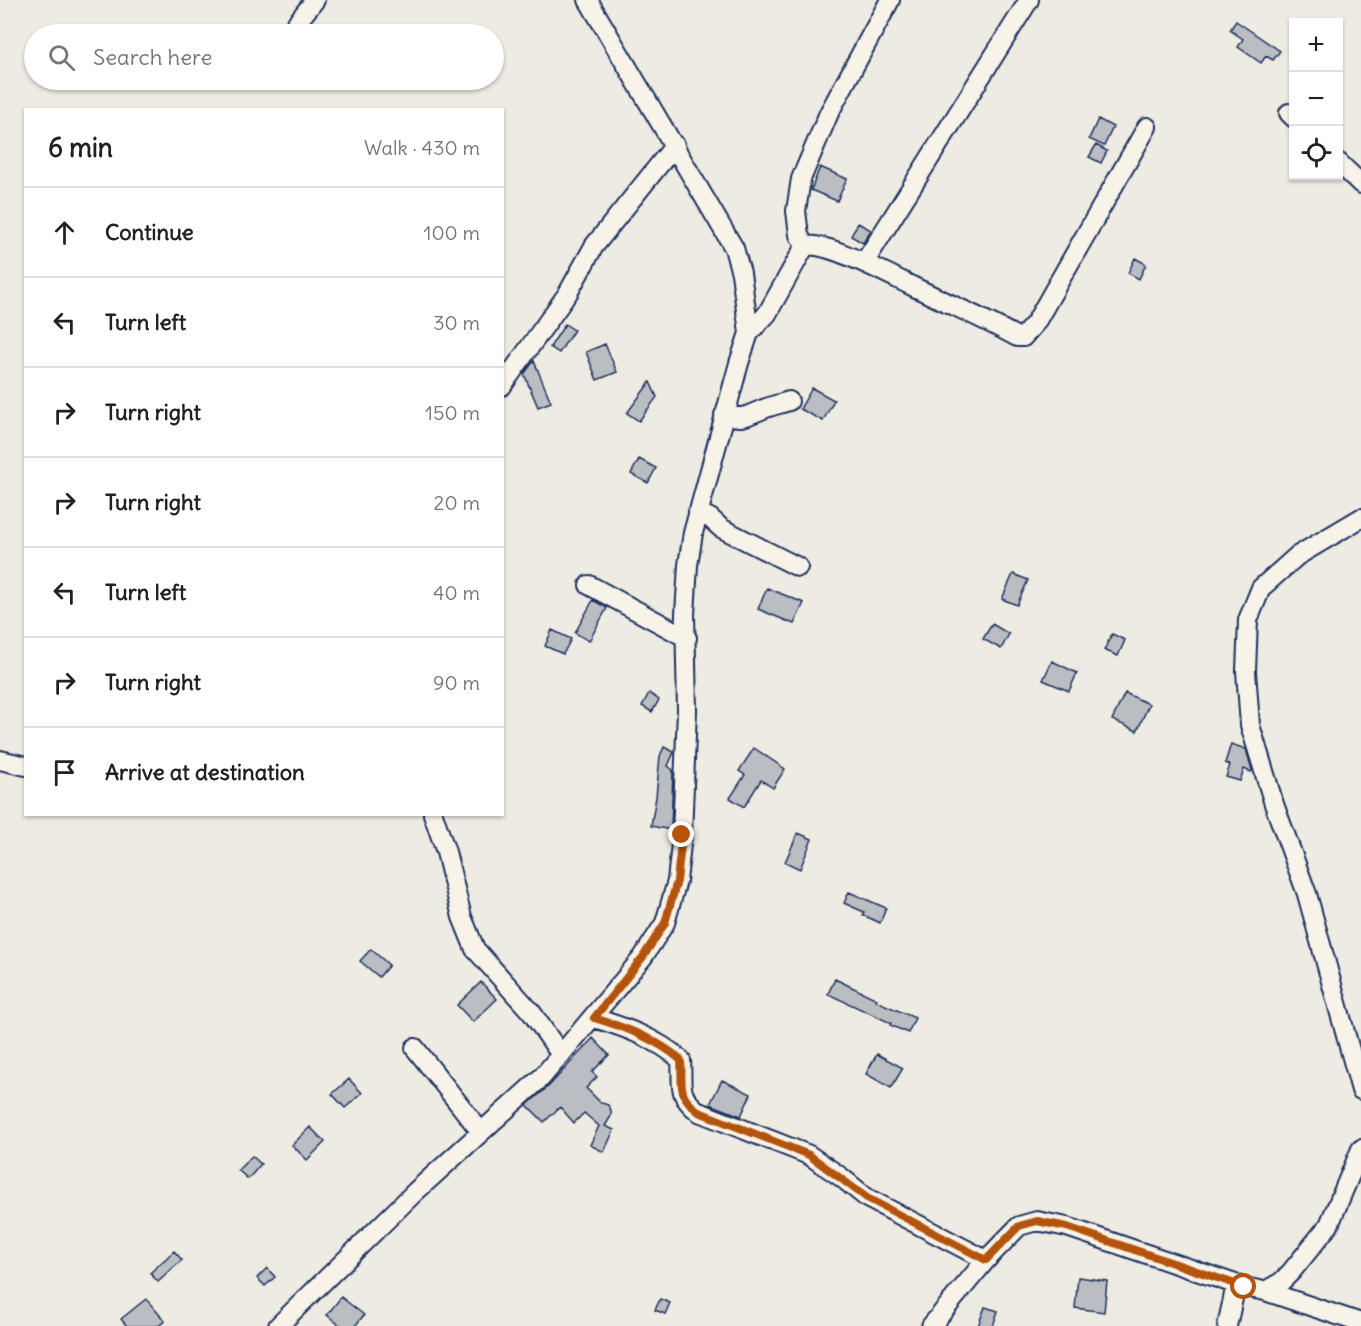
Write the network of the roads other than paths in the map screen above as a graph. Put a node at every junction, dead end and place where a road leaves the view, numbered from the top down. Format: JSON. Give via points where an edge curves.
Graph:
{"nodes":[{"id":1,"x":315,"y":0,"type":"edge"},
{"id":2,"x":588,"y":0,"type":"edge"},
{"id":3,"x":890,"y":0,"type":"edge"},
{"id":4,"x":1029,"y":0,"type":"edge"},
{"id":5,"x":297,"y":24,"type":"edge"},
{"id":6,"x":1147,"y":127,"type":"dead end"},
{"id":7,"x":675,"y":146,"type":"junction"},
{"id":8,"x":1343,"y":167,"type":"edge"},
{"id":9,"x":1361,"y":184,"type":"edge"},
{"id":10,"x":804,"y":246,"type":"junction"},
{"id":11,"x":864,"y":263,"type":"junction"},
{"id":12,"x":749,"y":333,"type":"junction"},
{"id":13,"x":504,"y":383,"type":"edge"},
{"id":14,"x":789,"y":400,"type":"dead end"},
{"id":15,"x":724,"y":416,"type":"junction"},
{"id":16,"x":698,"y":512,"type":"junction"},
{"id":17,"x":1361,"y":518,"type":"edge"},
{"id":18,"x":798,"y":567,"type":"dead end"},
{"id":19,"x":589,"y":585,"type":"dead end"},
{"id":20,"x":687,"y":638,"type":"junction"},
{"id":21,"x":0,"y":760,"type":"edge"},
{"id":22,"x":24,"y":766,"type":"edge"},
{"id":23,"x":434,"y":816,"type":"edge"},
{"id":24,"x":594,"y":1018,"type":"junction"},
{"id":25,"x":415,"y":1048,"type":"dead end"},
{"id":26,"x":561,"y":1055,"type":"junction"},
{"id":27,"x":1361,"y":1090,"type":"edge"},
{"id":28,"x":481,"y":1132,"type":"junction"},
{"id":29,"x":1361,"y":1149,"type":"edge"},
{"id":30,"x":986,"y":1260,"type":"junction"},
{"id":31,"x":1236,"y":1285,"type":"junction"},
{"id":32,"x":1265,"y":1290,"type":"junction"},
{"id":33,"x":1361,"y":1323,"type":"edge"},
{"id":34,"x":278,"y":1326,"type":"edge"},
{"id":35,"x":932,"y":1326,"type":"edge"},
{"id":36,"x":1227,"y":1326,"type":"edge"}],
"edges":[{"from":1,"to":5,"type":"street"},
{"from":2,"to":7,"type":"street"},
{"from":3,"to":10,"type":"street","via":[[829,113],[801,179],[796,211]]},
{"from":4,"to":11,"type":"street"},
{"from":6,"to":11,"type":"street","via":[[1036,322],[1023,337]]},
{"from":7,"to":12,"type":"street","via":[[734,248]]},
{"from":7,"to":13,"type":"street","via":[[594,246],[568,293]]},
{"from":8,"to":9,"type":"street"},
{"from":10,"to":11,"type":"street","via":[[812,244]]},
{"from":10,"to":12,"type":"street","via":[[767,314]]},
{"from":12,"to":15,"type":"street"},
{"from":14,"to":15,"type":"street","via":[[751,417]]},
{"from":15,"to":16,"type":"street"},
{"from":16,"to":18,"type":"street"},
{"from":16,"to":20,"type":"street","via":[[688,565]]},
{"from":17,"to":27,"type":"street","via":[[1297,556],[1261,588],[1248,620],[1246,671],[1250,725],[1307,894]]},
{"from":19,"to":20,"type":"street"},
{"from":20,"to":24,"type":"street","via":[[686,754],[677,881],[665,923]]},
{"from":21,"to":22,"type":"street"},
{"from":23,"to":26,"type":"street","via":[[475,949],[532,1013]]},
{"from":24,"to":26,"type":"street"},
{"from":24,"to":30,"type":"street","via":[[637,1035],[681,1060],[682,1094],[699,1112],[809,1155],[867,1198]]},
{"from":25,"to":28,"type":"street"},
{"from":26,"to":28,"type":"street"},
{"from":28,"to":34,"type":"street"},
{"from":29,"to":32,"type":"street","via":[[1329,1225],[1281,1282]]},
{"from":30,"to":31,"type":"street","via":[[1019,1226],[1037,1221],[1067,1227]]},
{"from":30,"to":35,"type":"street"},
{"from":31,"to":32,"type":"street"},
{"from":31,"to":36,"type":"street"},
{"from":32,"to":33,"type":"street"}]}
